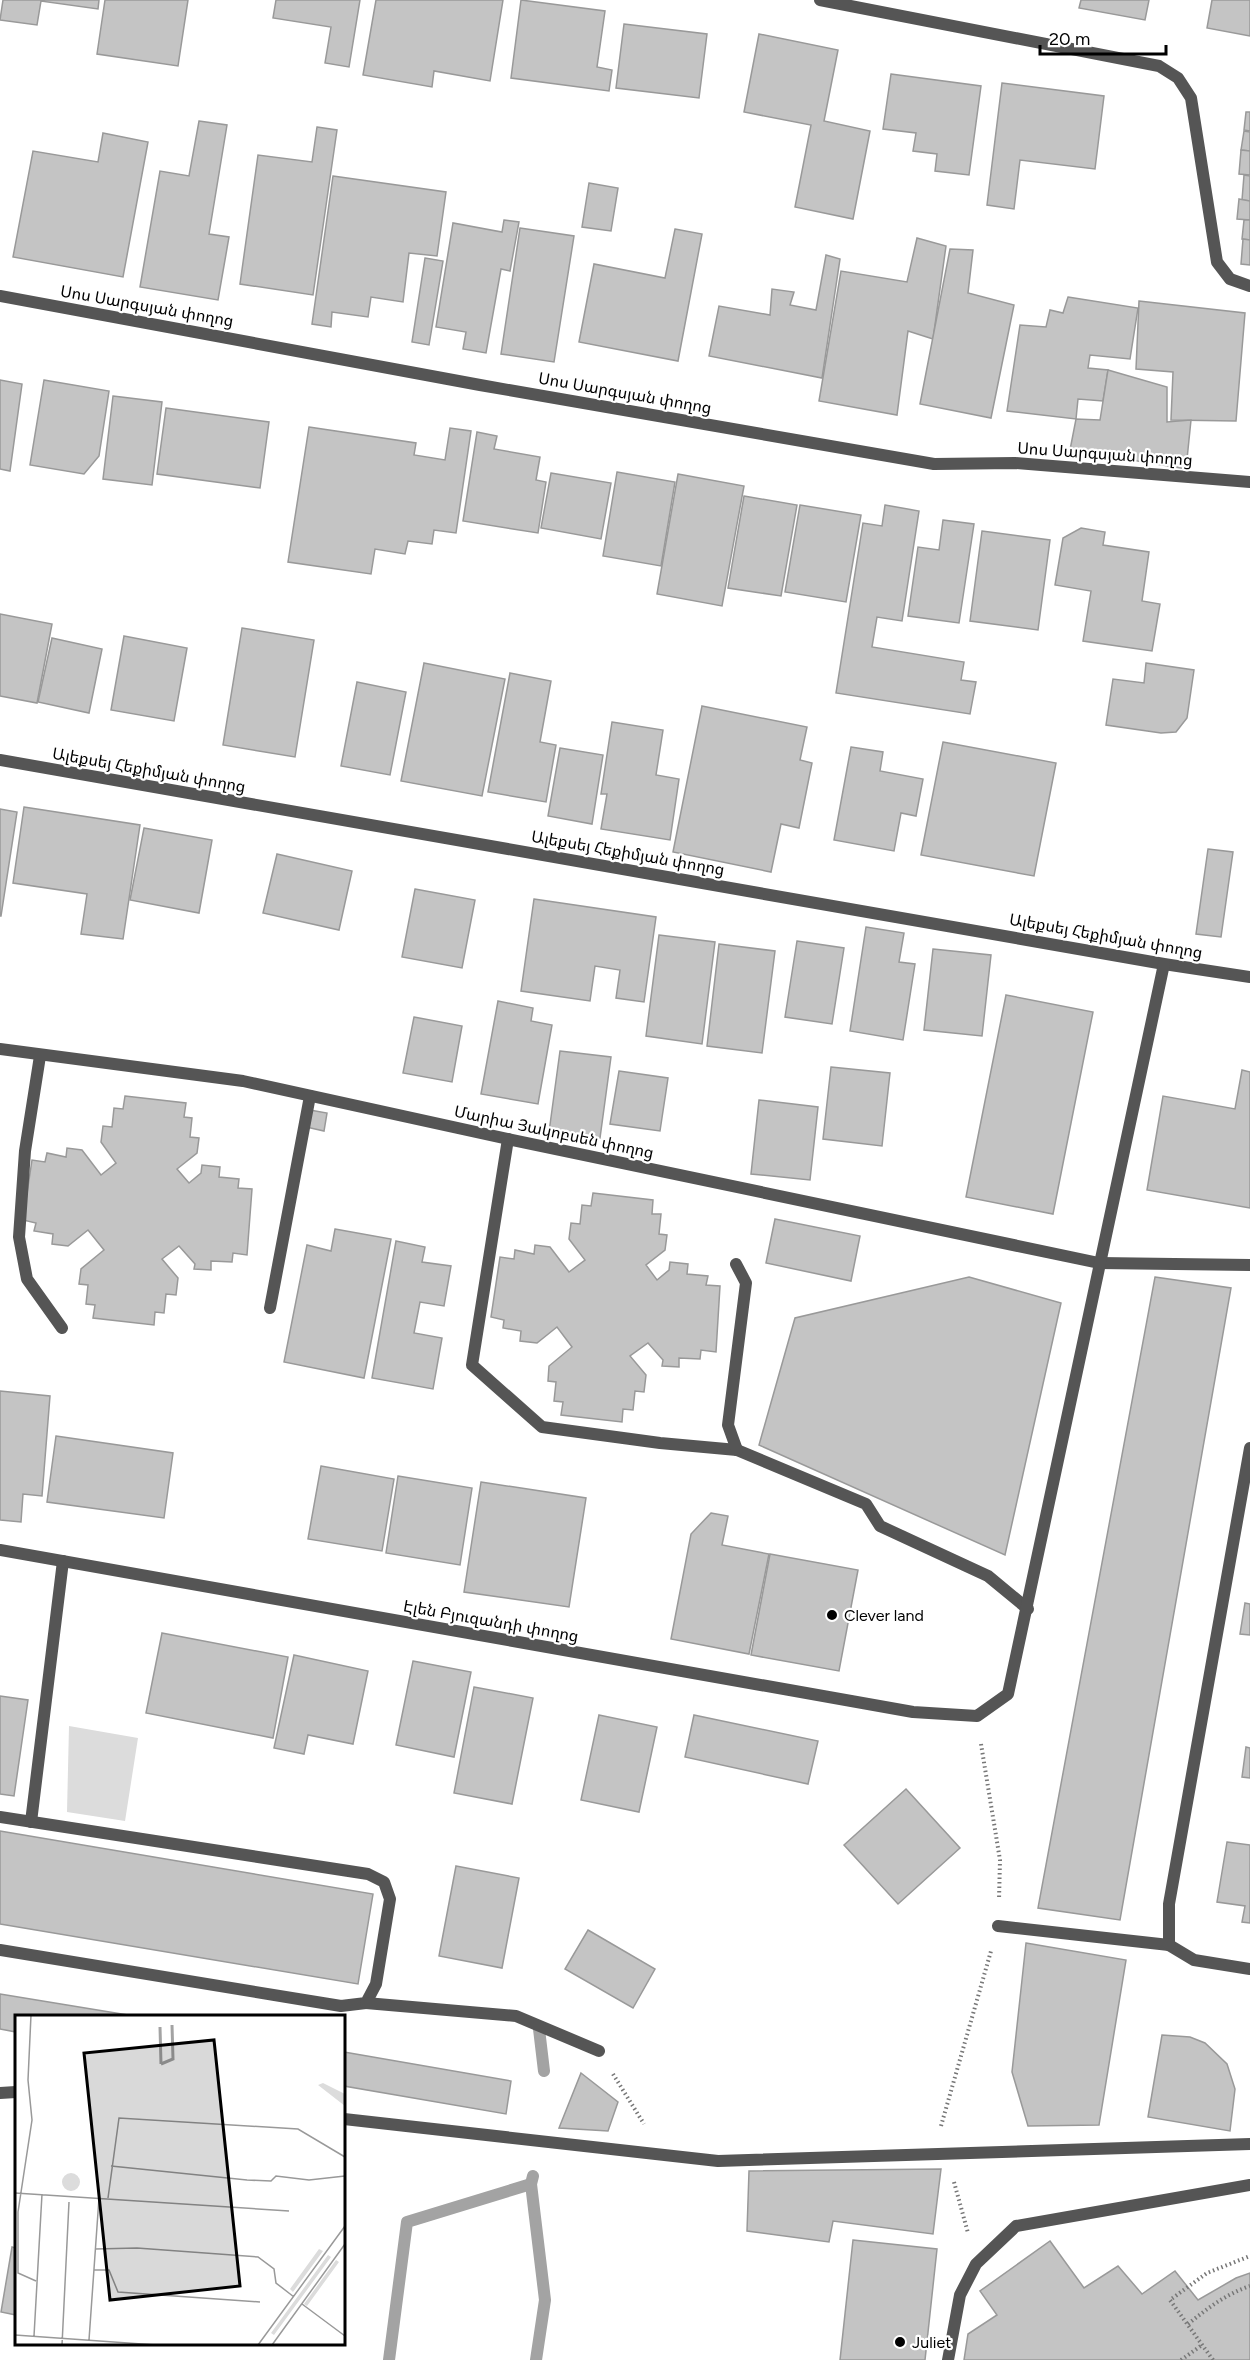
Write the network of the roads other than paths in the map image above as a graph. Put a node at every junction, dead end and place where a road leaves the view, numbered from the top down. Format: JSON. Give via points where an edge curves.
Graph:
{"nodes":[{"id":1,"x":820,"y":0,"type":"edge"},
{"id":2,"x":1250,"y":286,"type":"edge"},
{"id":3,"x":0,"y":296,"type":"edge"},
{"id":4,"x":1250,"y":482,"type":"edge"},
{"id":5,"x":0,"y":760,"type":"edge"},
{"id":6,"x":1164,"y":964,"type":"junction"},
{"id":7,"x":1250,"y":977,"type":"edge"},
{"id":8,"x":0,"y":1049,"type":"edge"},
{"id":9,"x":40,"y":1056,"type":"junction"},
{"id":10,"x":310,"y":1096,"type":"junction"},
{"id":11,"x":508,"y":1139,"type":"junction"},
{"id":12,"x":1099,"y":1263,"type":"junction"},
{"id":13,"x":736,"y":1264,"type":"dead end"},
{"id":14,"x":1250,"y":1265,"type":"edge"},
{"id":15,"x":270,"y":1308,"type":"dead end"},
{"id":16,"x":63,"y":1328,"type":"dead end"},
{"id":17,"x":1250,"y":1448,"type":"edge"},
{"id":18,"x":737,"y":1450,"type":"junction"},
{"id":19,"x":0,"y":1550,"type":"edge"},
{"id":20,"x":63,"y":1561,"type":"junction"},
{"id":21,"x":1028,"y":1609,"type":"junction"},
{"id":22,"x":0,"y":1817,"type":"edge"},
{"id":23,"x":31,"y":1822,"type":"junction"},
{"id":24,"x":998,"y":1926,"type":"road end"},
{"id":25,"x":1170,"y":1944,"type":"junction"},
{"id":26,"x":0,"y":1950,"type":"edge"},
{"id":27,"x":1250,"y":1969,"type":"edge"},
{"id":28,"x":366,"y":2003,"type":"junction"},
{"id":29,"x":599,"y":2051,"type":"road end"},
{"id":30,"x":15,"y":2092,"type":"edge"},
{"id":31,"x":0,"y":2093,"type":"edge"},
{"id":32,"x":345,"y":2119,"type":"edge"},
{"id":33,"x":1250,"y":2144,"type":"edge"},
{"id":34,"x":1250,"y":2185,"type":"edge"},
{"id":35,"x":948,"y":2360,"type":"edge"}],
"edges":[{"from":1,"to":2,"type":"street","via":[[1159,66],[1178,78],[1191,98],[1217,262],[1230,279]]},
{"from":3,"to":4,"type":"street","name":"Սոս Սարգսյան փողոց","via":[[934,464],[1015,463]]},
{"from":5,"to":6,"type":"street","name":"Ալեքսեյ Հեքիմյան փողոց"},
{"from":6,"to":7,"type":"street","name":"Ալեքսեյ Հեքիմյան փողոց"},
{"from":6,"to":12,"type":"street"},
{"from":8,"to":9,"type":"street","name":"Մարիա Յակոբսեն փողոց"},
{"from":9,"to":10,"type":"street","name":"Մարիա Յակոբսեն փողոց","via":[[243,1081]]},
{"from":9,"to":16,"type":"street","via":[[24,1151],[19,1237],[27,1278]]},
{"from":10,"to":11,"type":"street","name":"Մարիա Յակոբսեն փողոց"},
{"from":10,"to":15,"type":"street"},
{"from":11,"to":12,"type":"street","name":"Մարիա Յակոբսեն փողոց"},
{"from":11,"to":18,"type":"street","via":[[472,1365],[542,1427]]},
{"from":12,"to":14,"type":"street","name":"Մարիա Յակոբսեն փողոց"},
{"from":12,"to":21,"type":"street"},
{"from":13,"to":18,"type":"street","via":[[746,1283],[728,1425]]},
{"from":17,"to":25,"type":"street","via":[[1169,1904]]},
{"from":18,"to":21,"type":"street","via":[[866,1504],[880,1526],[988,1576]]},
{"from":19,"to":20,"type":"street","name":"Էլեն Բյուզանդի փողոց"},
{"from":20,"to":21,"type":"street","name":"Էլեն Բյուզանդի փողոց","via":[[913,1712],[977,1716],[1008,1694]]},
{"from":20,"to":23,"type":"street"},
{"from":22,"to":23,"type":"street"},
{"from":23,"to":28,"type":"street","via":[[368,1874],[384,1882],[390,1899],[376,1984]]},
{"from":24,"to":25,"type":"street"},
{"from":25,"to":27,"type":"street","via":[[1194,1960]]},
{"from":26,"to":28,"type":"street","via":[[341,2006]]},
{"from":28,"to":29,"type":"street","via":[[516,2016]]},
{"from":30,"to":31,"type":"street"},
{"from":32,"to":33,"type":"street","via":[[718,2161]]},
{"from":34,"to":35,"type":"street","via":[[1016,2226],[976,2264],[960,2295]]}]}
